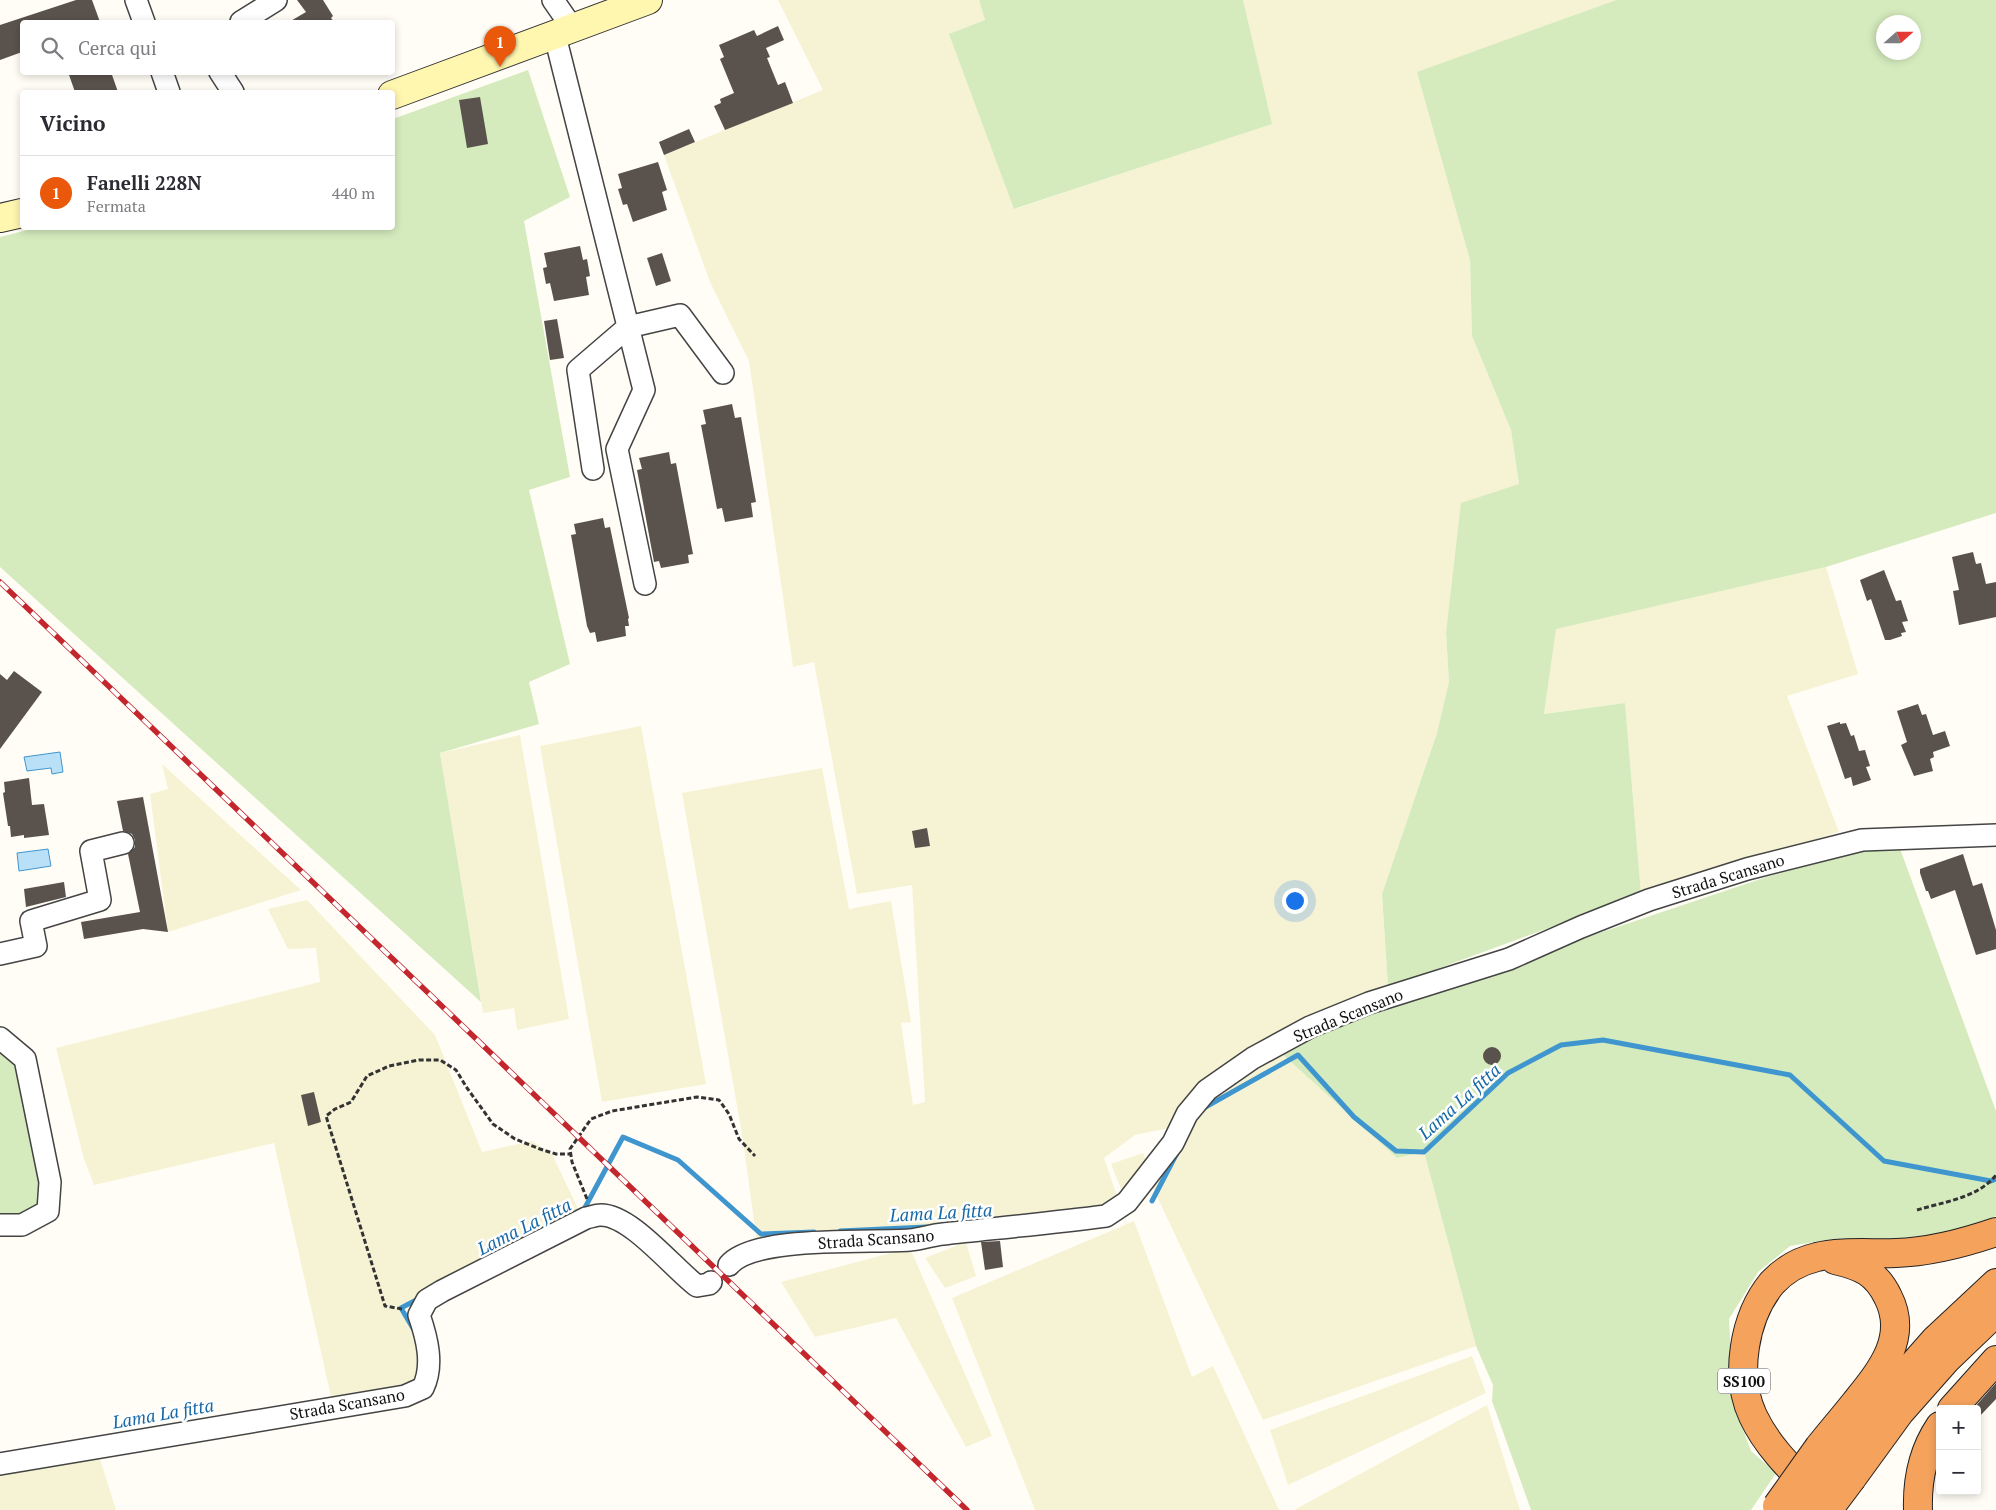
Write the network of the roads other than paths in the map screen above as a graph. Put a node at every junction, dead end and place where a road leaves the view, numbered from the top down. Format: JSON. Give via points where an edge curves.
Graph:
{"nodes":[{"id":1,"x":136,"y":0,"type":"edge"},
{"id":2,"x":276,"y":0,"type":"edge"},
{"id":3,"x":553,"y":0,"type":"edge"},
{"id":4,"x":648,"y":0,"type":"edge"},
{"id":5,"x":143,"y":20,"type":"edge"},
{"id":6,"x":243,"y":20,"type":"edge"},
{"id":7,"x":564,"y":32,"type":"junction"},
{"id":8,"x":163,"y":75,"type":"edge"},
{"id":9,"x":222,"y":75,"type":"edge"},
{"id":10,"x":168,"y":90,"type":"edge"},
{"id":11,"x":232,"y":90,"type":"edge"},
{"id":12,"x":395,"y":94,"type":"edge"},
{"id":13,"x":20,"y":213,"type":"edge"},
{"id":14,"x":0,"y":218,"type":"edge"},
{"id":15,"x":628,"y":327,"type":"junction"},
{"id":16,"x":723,"y":374,"type":"dead end"},
{"id":17,"x":593,"y":468,"type":"dead end"},
{"id":18,"x":645,"y":584,"type":"dead end"},
{"id":19,"x":1996,"y":835,"type":"edge"},
{"id":20,"x":123,"y":843,"type":"dead end"},
{"id":21,"x":0,"y":954,"type":"edge"},
{"id":22,"x":0,"y":1038,"type":"edge"},
{"id":23,"x":0,"y":1225,"type":"edge"},
{"id":24,"x":1996,"y":1232,"type":"edge"},
{"id":25,"x":1819,"y":1256,"type":"junction"},
{"id":26,"x":729,"y":1265,"type":"dead end"},
{"id":27,"x":711,"y":1282,"type":"dead end"},
{"id":28,"x":1996,"y":1283,"type":"edge"},
{"id":29,"x":1996,"y":1312,"type":"edge"},
{"id":30,"x":1996,"y":1360,"type":"edge"},
{"id":31,"x":1956,"y":1405,"type":"edge"},
{"id":32,"x":1936,"y":1432,"type":"edge"},
{"id":33,"x":1835,"y":1462,"type":"junction"},
{"id":34,"x":0,"y":1464,"type":"edge"},
{"id":35,"x":1784,"y":1509,"type":"edge"},
{"id":36,"x":1830,"y":1510,"type":"edge"},
{"id":37,"x":1918,"y":1510,"type":"edge"}],
"edges":[{"from":1,"to":5,"type":"street"},
{"from":2,"to":6,"type":"street"},
{"from":3,"to":7,"type":"street"},
{"from":4,"to":7,"type":"main road"},
{"from":7,"to":12,"type":"main road"},
{"from":7,"to":15,"type":"street"},
{"from":8,"to":10,"type":"street"},
{"from":9,"to":11,"type":"street"},
{"from":13,"to":14,"type":"main road"},
{"from":15,"to":16,"type":"street","via":[[680,315]]},
{"from":15,"to":17,"type":"street","via":[[578,370]]},
{"from":15,"to":18,"type":"street","via":[[644,390],[617,449]]},
{"from":19,"to":26,"type":"street","name":"Strada Scansano","via":[[1862,840],[1747,869],[1649,900],[1509,959],[1369,1003],[1310,1027],[1253,1058],[1208,1090],[1187,1114],[1173,1143],[1127,1202],[1106,1216],[910,1240],[845,1240],[781,1246],[745,1253]]},
{"from":20,"to":21,"type":"street","via":[[91,851],[100,900],[31,920],[36,946]]},
{"from":22,"to":23,"type":"street","via":[[25,1059],[50,1182],[48,1211],[22,1225]]},
{"from":24,"to":25,"type":"highway","number":"SS100","via":[[1928,1250]]},
{"from":25,"to":33,"type":"highway","number":"SS100","via":[[1857,1265],[1881,1282],[1892,1305],[1896,1331],[1890,1353]]},
{"from":25,"to":36,"type":"highway","number":"SS100","via":[[1796,1264],[1773,1283],[1758,1306],[1748,1334],[1744,1385],[1752,1414],[1763,1435]]},
{"from":27,"to":34,"type":"street","name":"Strada Scansano","via":[[697,1286],[622,1222],[602,1215],[586,1218],[427,1300],[419,1314],[427,1343],[428,1378],[424,1388],[406,1396]]},
{"from":28,"to":33,"type":"highway","number":"SS100","via":[[1935,1340],[1869,1415]]},
{"from":29,"to":33,"type":"highway","number":"SS100","via":[[1946,1360],[1900,1412]]},
{"from":30,"to":31,"type":"highway"},
{"from":32,"to":37,"type":"highway","via":[[1921,1466]]},
{"from":33,"to":35,"type":"highway","number":"SS100","bridge":true},
{"from":33,"to":36,"type":"highway","number":"SS100","bridge":true}]}
